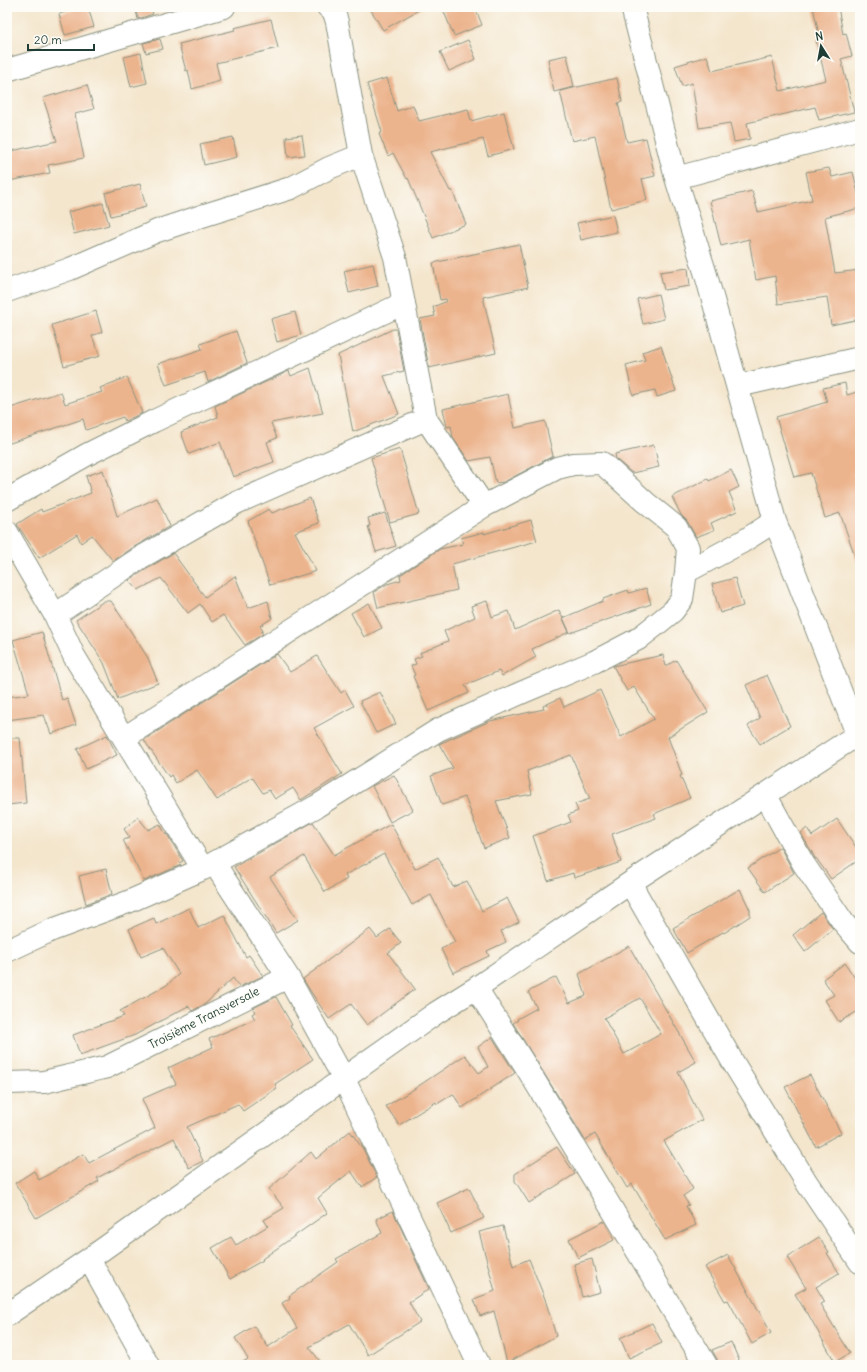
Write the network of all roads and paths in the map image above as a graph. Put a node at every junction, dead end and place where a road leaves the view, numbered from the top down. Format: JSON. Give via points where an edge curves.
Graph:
{"nodes":[{"id":1,"x":224,"y":7,"type":"edge"},
{"id":2,"x":328,"y":7,"type":"edge"},
{"id":3,"x":632,"y":7,"type":"edge"},
{"id":4,"x":7,"y":70,"type":"edge"},
{"id":5,"x":860,"y":129,"type":"edge"},
{"id":6,"x":361,"y":155,"type":"junction"},
{"id":7,"x":676,"y":178,"type":"junction"},
{"id":8,"x":7,"y":291,"type":"edge"},
{"id":9,"x":404,"y":303,"type":"junction"},
{"id":10,"x":860,"y":358,"type":"edge"},
{"id":11,"x":738,"y":386,"type":"junction"},
{"id":12,"x":426,"y":419,"type":"junction"},
{"id":13,"x":7,"y":500,"type":"edge"},
{"id":14,"x":484,"y":506,"type":"junction"},
{"id":15,"x":775,"y":521,"type":"junction"},
{"id":16,"x":7,"y":532,"type":"edge"},
{"id":17,"x":686,"y":572,"type":"junction"},
{"id":18,"x":55,"y":616,"type":"junction"},
{"id":19,"x":854,"y":706,"type":"edge"},
{"id":20,"x":858,"y":734,"type":"edge"},
{"id":21,"x":124,"y":738,"type":"junction"},
{"id":22,"x":766,"y":796,"type":"junction"},
{"id":23,"x":209,"y":866,"type":"junction"},
{"id":24,"x":630,"y":883,"type":"junction"},
{"id":25,"x":860,"y":942,"type":"edge"},
{"id":26,"x":7,"y":951,"type":"edge"},
{"id":27,"x":288,"y":976,"type":"junction"},
{"id":28,"x":476,"y":988,"type":"junction"},
{"id":29,"x":344,"y":1079,"type":"junction"},
{"id":30,"x":7,"y":1083,"type":"edge"},
{"id":31,"x":89,"y":1259,"type":"junction"},
{"id":32,"x":860,"y":1262,"type":"edge"},
{"id":33,"x":7,"y":1315,"type":"edge"},
{"id":34,"x":148,"y":1365,"type":"edge"},
{"id":35,"x":479,"y":1365,"type":"edge"},
{"id":36,"x":706,"y":1365,"type":"edge"}],
"edges":[{"from":1,"to":4,"type":"street"},
{"from":2,"to":6,"type":"street","via":[[334,12],[337,22]]},
{"from":3,"to":7,"type":"street"},
{"from":5,"to":7,"type":"street"},
{"from":6,"to":8,"type":"street","via":[[291,188],[158,231]]},
{"from":6,"to":9,"type":"street","via":[[395,257]]},
{"from":7,"to":11,"type":"street"},
{"from":9,"to":12,"type":"street"},
{"from":9,"to":13,"type":"street","via":[[154,421],[88,454]]},
{"from":10,"to":11,"type":"street"},
{"from":11,"to":15,"type":"street"},
{"from":12,"to":14,"type":"street"},
{"from":12,"to":18,"type":"street","via":[[236,503],[140,558]]},
{"from":14,"to":17,"type":"street","via":[[557,468],[573,464],[602,463],[676,526],[688,548]]},
{"from":14,"to":21,"type":"street"},
{"from":15,"to":17,"type":"street"},
{"from":15,"to":19,"type":"street"},
{"from":16,"to":18,"type":"street"},
{"from":17,"to":23,"type":"street","via":[[682,599],[673,611],[638,639],[594,662],[438,730],[316,806]]},
{"from":18,"to":21,"type":"street","via":[[74,656]]},
{"from":19,"to":20,"type":"street"},
{"from":20,"to":22,"type":"street"},
{"from":21,"to":23,"type":"street"},
{"from":22,"to":24,"type":"street"},
{"from":22,"to":25,"type":"street","via":[[803,862]]},
{"from":23,"to":26,"type":"street"},
{"from":23,"to":27,"type":"street"},
{"from":24,"to":28,"type":"street"},
{"from":24,"to":32,"type":"street","via":[[734,1064],[807,1183]]},
{"from":27,"to":29,"type":"street"},
{"from":27,"to":30,"type":"street","name":"Troisième Transversale","via":[[107,1067],[44,1082]]},
{"from":28,"to":29,"type":"street","via":[[436,1013]]},
{"from":28,"to":36,"type":"street"},
{"from":29,"to":31,"type":"street"},
{"from":29,"to":35,"type":"street"},
{"from":31,"to":33,"type":"street"},
{"from":31,"to":34,"type":"street"}]}
